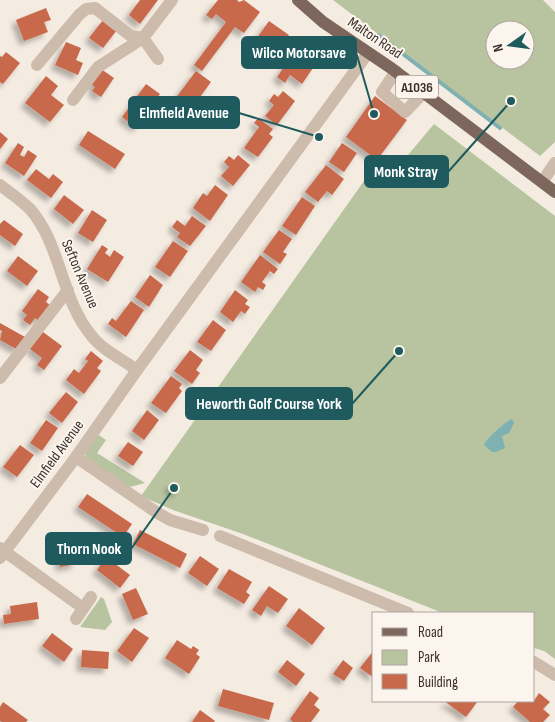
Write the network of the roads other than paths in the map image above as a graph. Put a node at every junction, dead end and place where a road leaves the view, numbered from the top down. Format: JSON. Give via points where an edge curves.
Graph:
{"nodes":[{"id":1,"x":172,"y":0,"type":"edge"},
{"id":2,"x":298,"y":0,"type":"edge"},
{"id":3,"x":144,"y":38,"type":"junction"},
{"id":4,"x":368,"y":53,"type":"junction"},
{"id":5,"x":158,"y":59,"type":"dead end"},
{"id":6,"x":37,"y":65,"type":"dead end"},
{"id":7,"x":396,"y":71,"type":"junction"},
{"id":8,"x":424,"y":92,"type":"junction"},
{"id":9,"x":73,"y":100,"type":"dead end"},
{"id":10,"x":555,"y":163,"type":"edge"},
{"id":11,"x":542,"y":182,"type":"junction"},
{"id":12,"x":0,"y":185,"type":"edge"},
{"id":13,"x":555,"y":192,"type":"edge"},
{"id":14,"x":68,"y":290,"type":"junction"},
{"id":15,"x":136,"y":370,"type":"junction"},
{"id":16,"x":0,"y":378,"type":"edge"},
{"id":17,"x":76,"y":457,"type":"junction"},
{"id":18,"x":203,"y":530,"type":"dead end"},
{"id":19,"x":220,"y":536,"type":"dead end"},
{"id":20,"x":2,"y":553,"type":"edge"},
{"id":21,"x":406,"y":612,"type":"edge"},
{"id":22,"x":76,"y":619,"type":"dead end"},
{"id":23,"x":535,"y":663,"type":"edge"},
{"id":24,"x":555,"y":675,"type":"edge"}],
"edges":[{"from":1,"to":3,"type":"street"},
{"from":2,"to":4,"type":"main road","name":"Malton Road","number":"A1036"},
{"from":3,"to":5,"type":"street"},
{"from":3,"to":6,"type":"street","via":[[131,36],[94,8],[86,9]]},
{"from":3,"to":9,"type":"street","via":[[98,67]]},
{"from":4,"to":7,"type":"main road","name":"Malton Road","number":"A1036"},
{"from":4,"to":15,"type":"street","name":"Elmfield Avenue"},
{"from":7,"to":8,"type":"main road","name":"Malton Road","number":"A1036"},
{"from":7,"to":8,"type":"street","via":[[382,92],[405,112]]},
{"from":8,"to":11,"type":"main road","name":"Malton Road","number":"A1036"},
{"from":10,"to":11,"type":"street"},
{"from":11,"to":13,"type":"main road","name":"Malton Road","number":"A1036"},
{"from":12,"to":14,"type":"street","name":"Sefton Avenue","via":[[30,209],[40,223]]},
{"from":14,"to":15,"type":"street","name":"Sefton Avenue","via":[[91,336]]},
{"from":14,"to":16,"type":"street"},
{"from":15,"to":17,"type":"street","name":"Elmfield Avenue"},
{"from":17,"to":18,"type":"street","via":[[133,492],[170,520]]},
{"from":17,"to":20,"type":"street","name":"Elmfield Avenue"},
{"from":19,"to":21,"type":"street"},
{"from":20,"to":22,"type":"street","via":[[87,603]]},
{"from":23,"to":24,"type":"street"}]}
